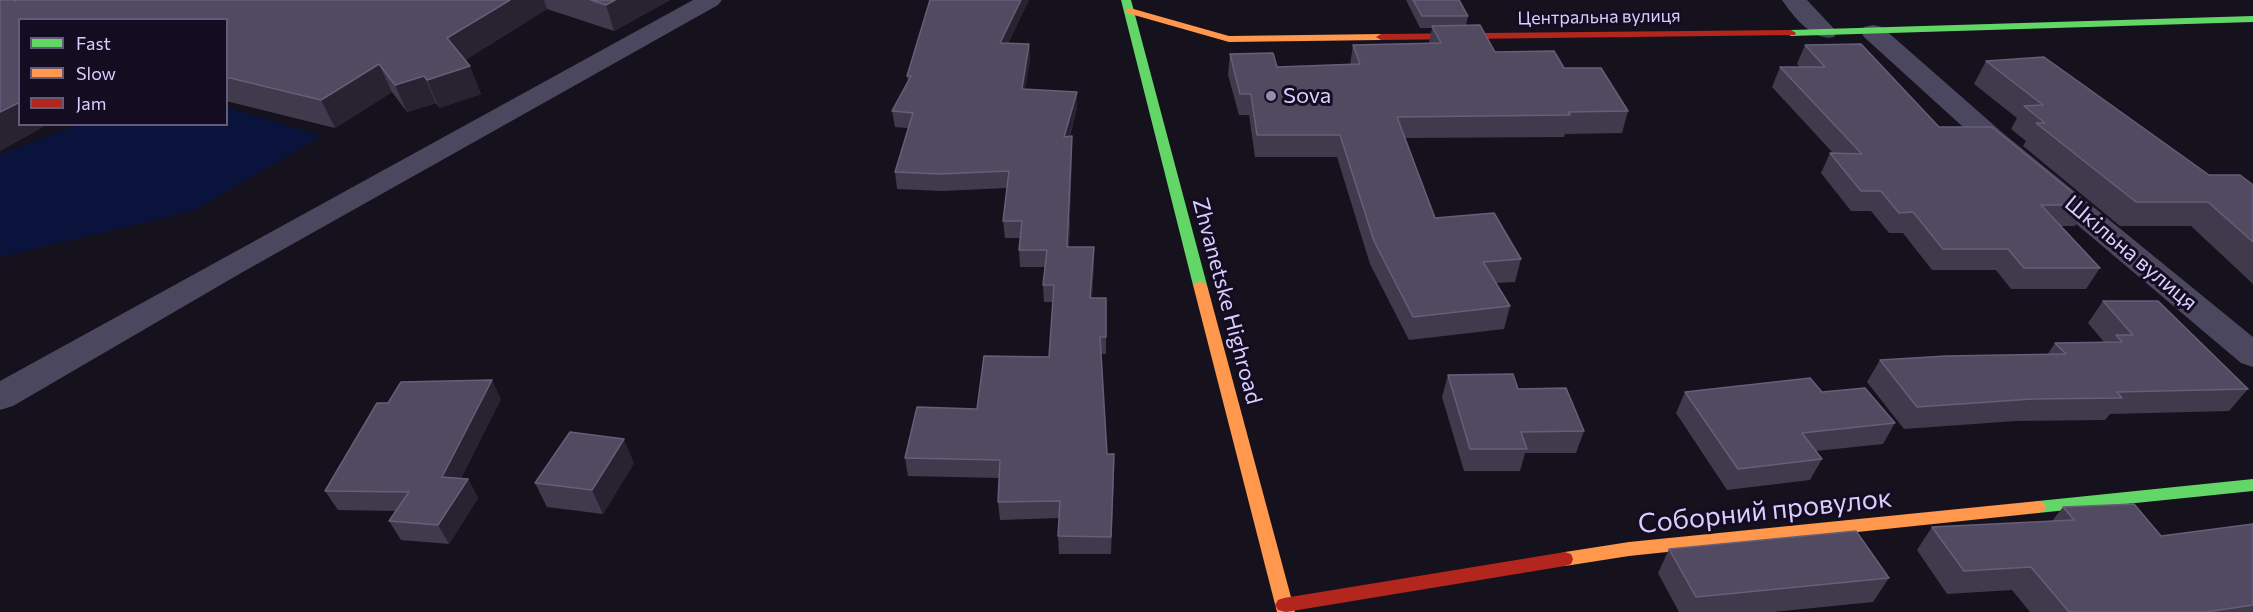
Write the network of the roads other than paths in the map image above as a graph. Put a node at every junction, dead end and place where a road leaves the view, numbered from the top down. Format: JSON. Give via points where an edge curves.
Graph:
{"nodes":[{"id":1,"x":710,"y":0,"type":"edge"},
{"id":2,"x":1794,"y":0,"type":"edge"},
{"id":3,"x":1128,"y":5,"type":"edge"},
{"id":4,"x":2253,"y":19,"type":"edge"},
{"id":5,"x":1825,"y":32,"type":"junction"},
{"id":6,"x":1873,"y":32,"type":"junction"},
{"id":7,"x":2253,"y":356,"type":"edge"},
{"id":8,"x":0,"y":397,"type":"edge"},
{"id":9,"x":2253,"y":485,"type":"edge"},
{"id":10,"x":1285,"y":609,"type":"edge"}],
"edges":[{"from":1,"to":8,"type":"street"},
{"from":2,"to":5,"type":"street"},
{"from":3,"to":5,"type":"street","name":"Центральна вулиця","via":[[1229,39]]},
{"from":3,"to":10,"type":"street","name":"Zhvanetske Highroad"},
{"from":4,"to":6,"type":"street","name":"Центральна вулиця"},
{"from":5,"to":6,"type":"street","name":"Центральна вулиця"},
{"from":6,"to":7,"type":"street","name":"Шкільна вулиця","via":[[1994,140]]},
{"from":9,"to":10,"type":"street","name":"Соборний провулок","via":[[1629,549]]}]}
